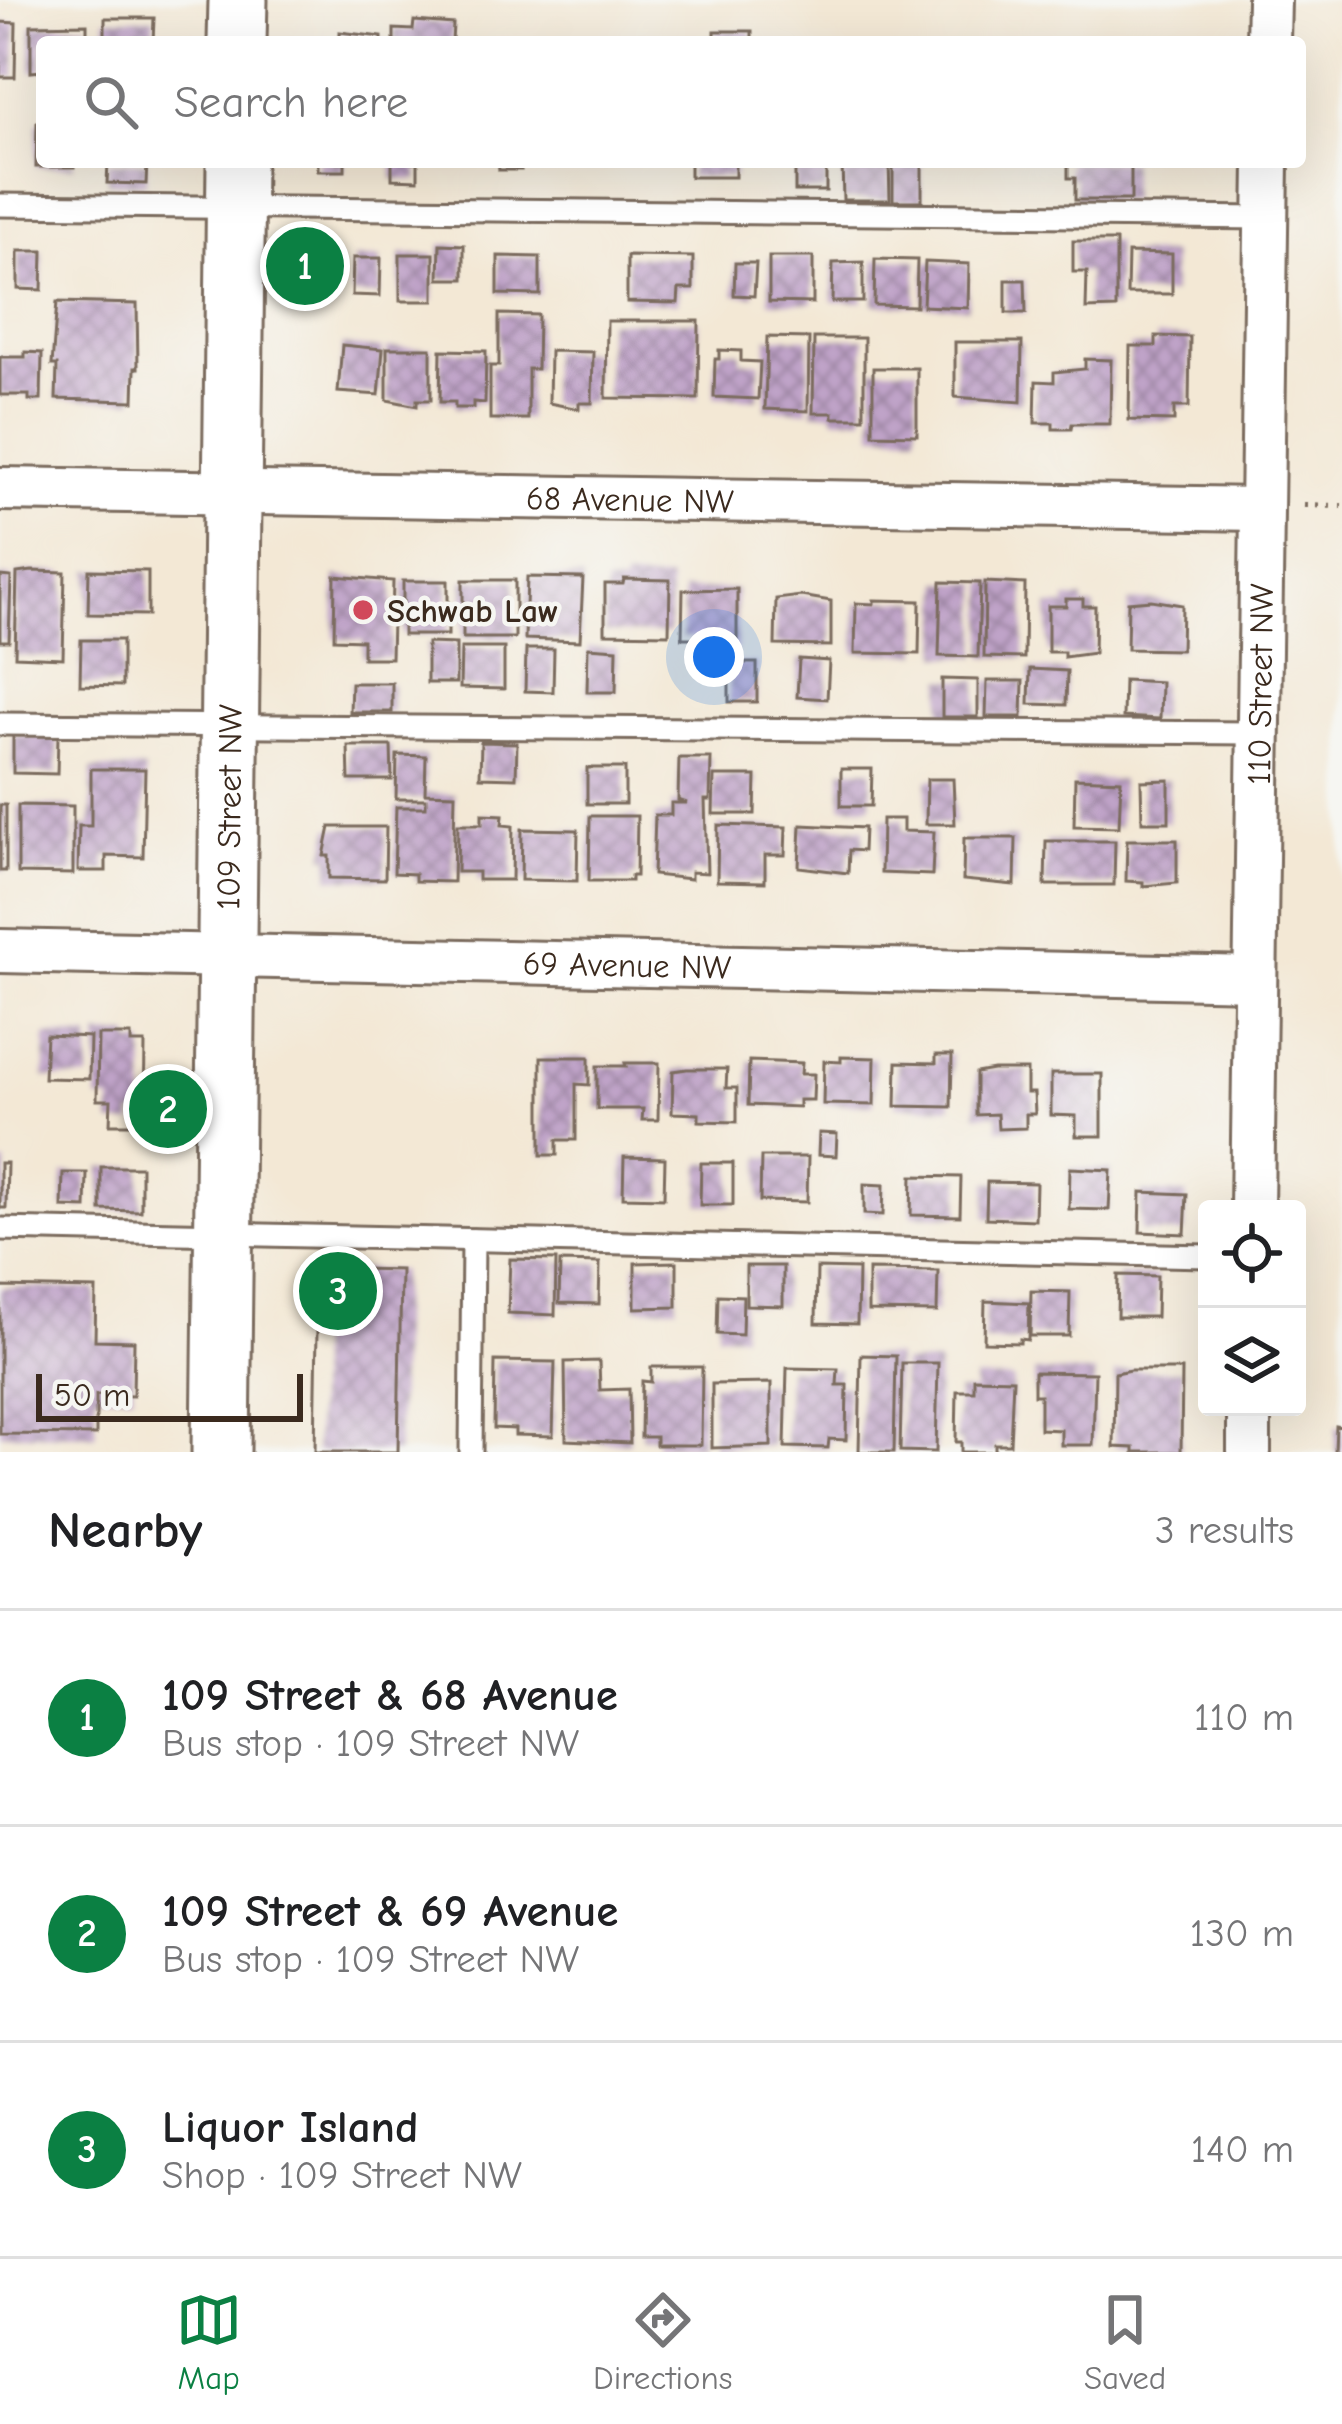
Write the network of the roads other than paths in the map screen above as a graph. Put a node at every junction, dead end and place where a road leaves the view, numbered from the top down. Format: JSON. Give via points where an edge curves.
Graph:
{"nodes":[{"id":1,"x":238,"y":0,"type":"edge"},
{"id":2,"x":1269,"y":0,"type":"edge"},
{"id":3,"x":238,"y":36,"type":"edge"},
{"id":4,"x":1268,"y":36,"type":"edge"},
{"id":5,"x":1267,"y":168,"type":"edge"},
{"id":6,"x":236,"y":185,"type":"edge"},
{"id":7,"x":0,"y":205,"type":"edge"},
{"id":8,"x":1266,"y":218,"type":"junction"},
{"id":9,"x":0,"y":490,"type":"edge"},
{"id":10,"x":235,"y":493,"type":"junction"},
{"id":11,"x":1261,"y":509,"type":"junction"},
{"id":12,"x":0,"y":724,"type":"edge"},
{"id":13,"x":232,"y":729,"type":"junction"},
{"id":14,"x":1257,"y":734,"type":"junction"},
{"id":15,"x":0,"y":951,"type":"edge"},
{"id":16,"x":229,"y":955,"type":"junction"},
{"id":17,"x":1255,"y":977,"type":"junction"},
{"id":18,"x":1252,"y":1200,"type":"edge"},
{"id":19,"x":0,"y":1229,"type":"edge"},
{"id":20,"x":224,"y":1232,"type":"junction"},
{"id":21,"x":473,"y":1240,"type":"junction"},
{"id":22,"x":1198,"y":1256,"type":"edge"},
{"id":23,"x":1249,"y":1416,"type":"edge"},
{"id":24,"x":221,"y":1452,"type":"edge"},
{"id":25,"x":471,"y":1452,"type":"edge"},
{"id":26,"x":1249,"y":1452,"type":"edge"}],
"edges":[{"from":1,"to":3,"type":"main road"},
{"from":2,"to":4,"type":"street"},
{"from":5,"to":8,"type":"street","name":"110 Street NW"},
{"from":6,"to":7,"type":"lane"},
{"from":6,"to":8,"type":"lane"},
{"from":6,"to":10,"type":"main road","name":"109 Street NW"},
{"from":8,"to":11,"type":"street","name":"110 Street NW"},
{"from":9,"to":10,"type":"street","name":"68 Avenue NW"},
{"from":10,"to":11,"type":"street","name":"68 Avenue NW"},
{"from":10,"to":13,"type":"main road","name":"109 Street NW"},
{"from":11,"to":14,"type":"street","name":"110 Street NW"},
{"from":12,"to":13,"type":"lane"},
{"from":13,"to":14,"type":"lane"},
{"from":13,"to":16,"type":"main road","name":"109 Street NW"},
{"from":14,"to":17,"type":"street","name":"110 Street NW"},
{"from":15,"to":16,"type":"street","name":"69 Avenue NW"},
{"from":16,"to":17,"type":"street","name":"69 Avenue NW"},
{"from":16,"to":20,"type":"main road","name":"109 Street NW"},
{"from":17,"to":18,"type":"street","name":"110 Street NW"},
{"from":19,"to":20,"type":"lane"},
{"from":20,"to":21,"type":"lane"},
{"from":20,"to":24,"type":"main road","name":"109 Street NW"},
{"from":21,"to":22,"type":"lane"},
{"from":21,"to":25,"type":"lane"},
{"from":23,"to":26,"type":"street"}]}
